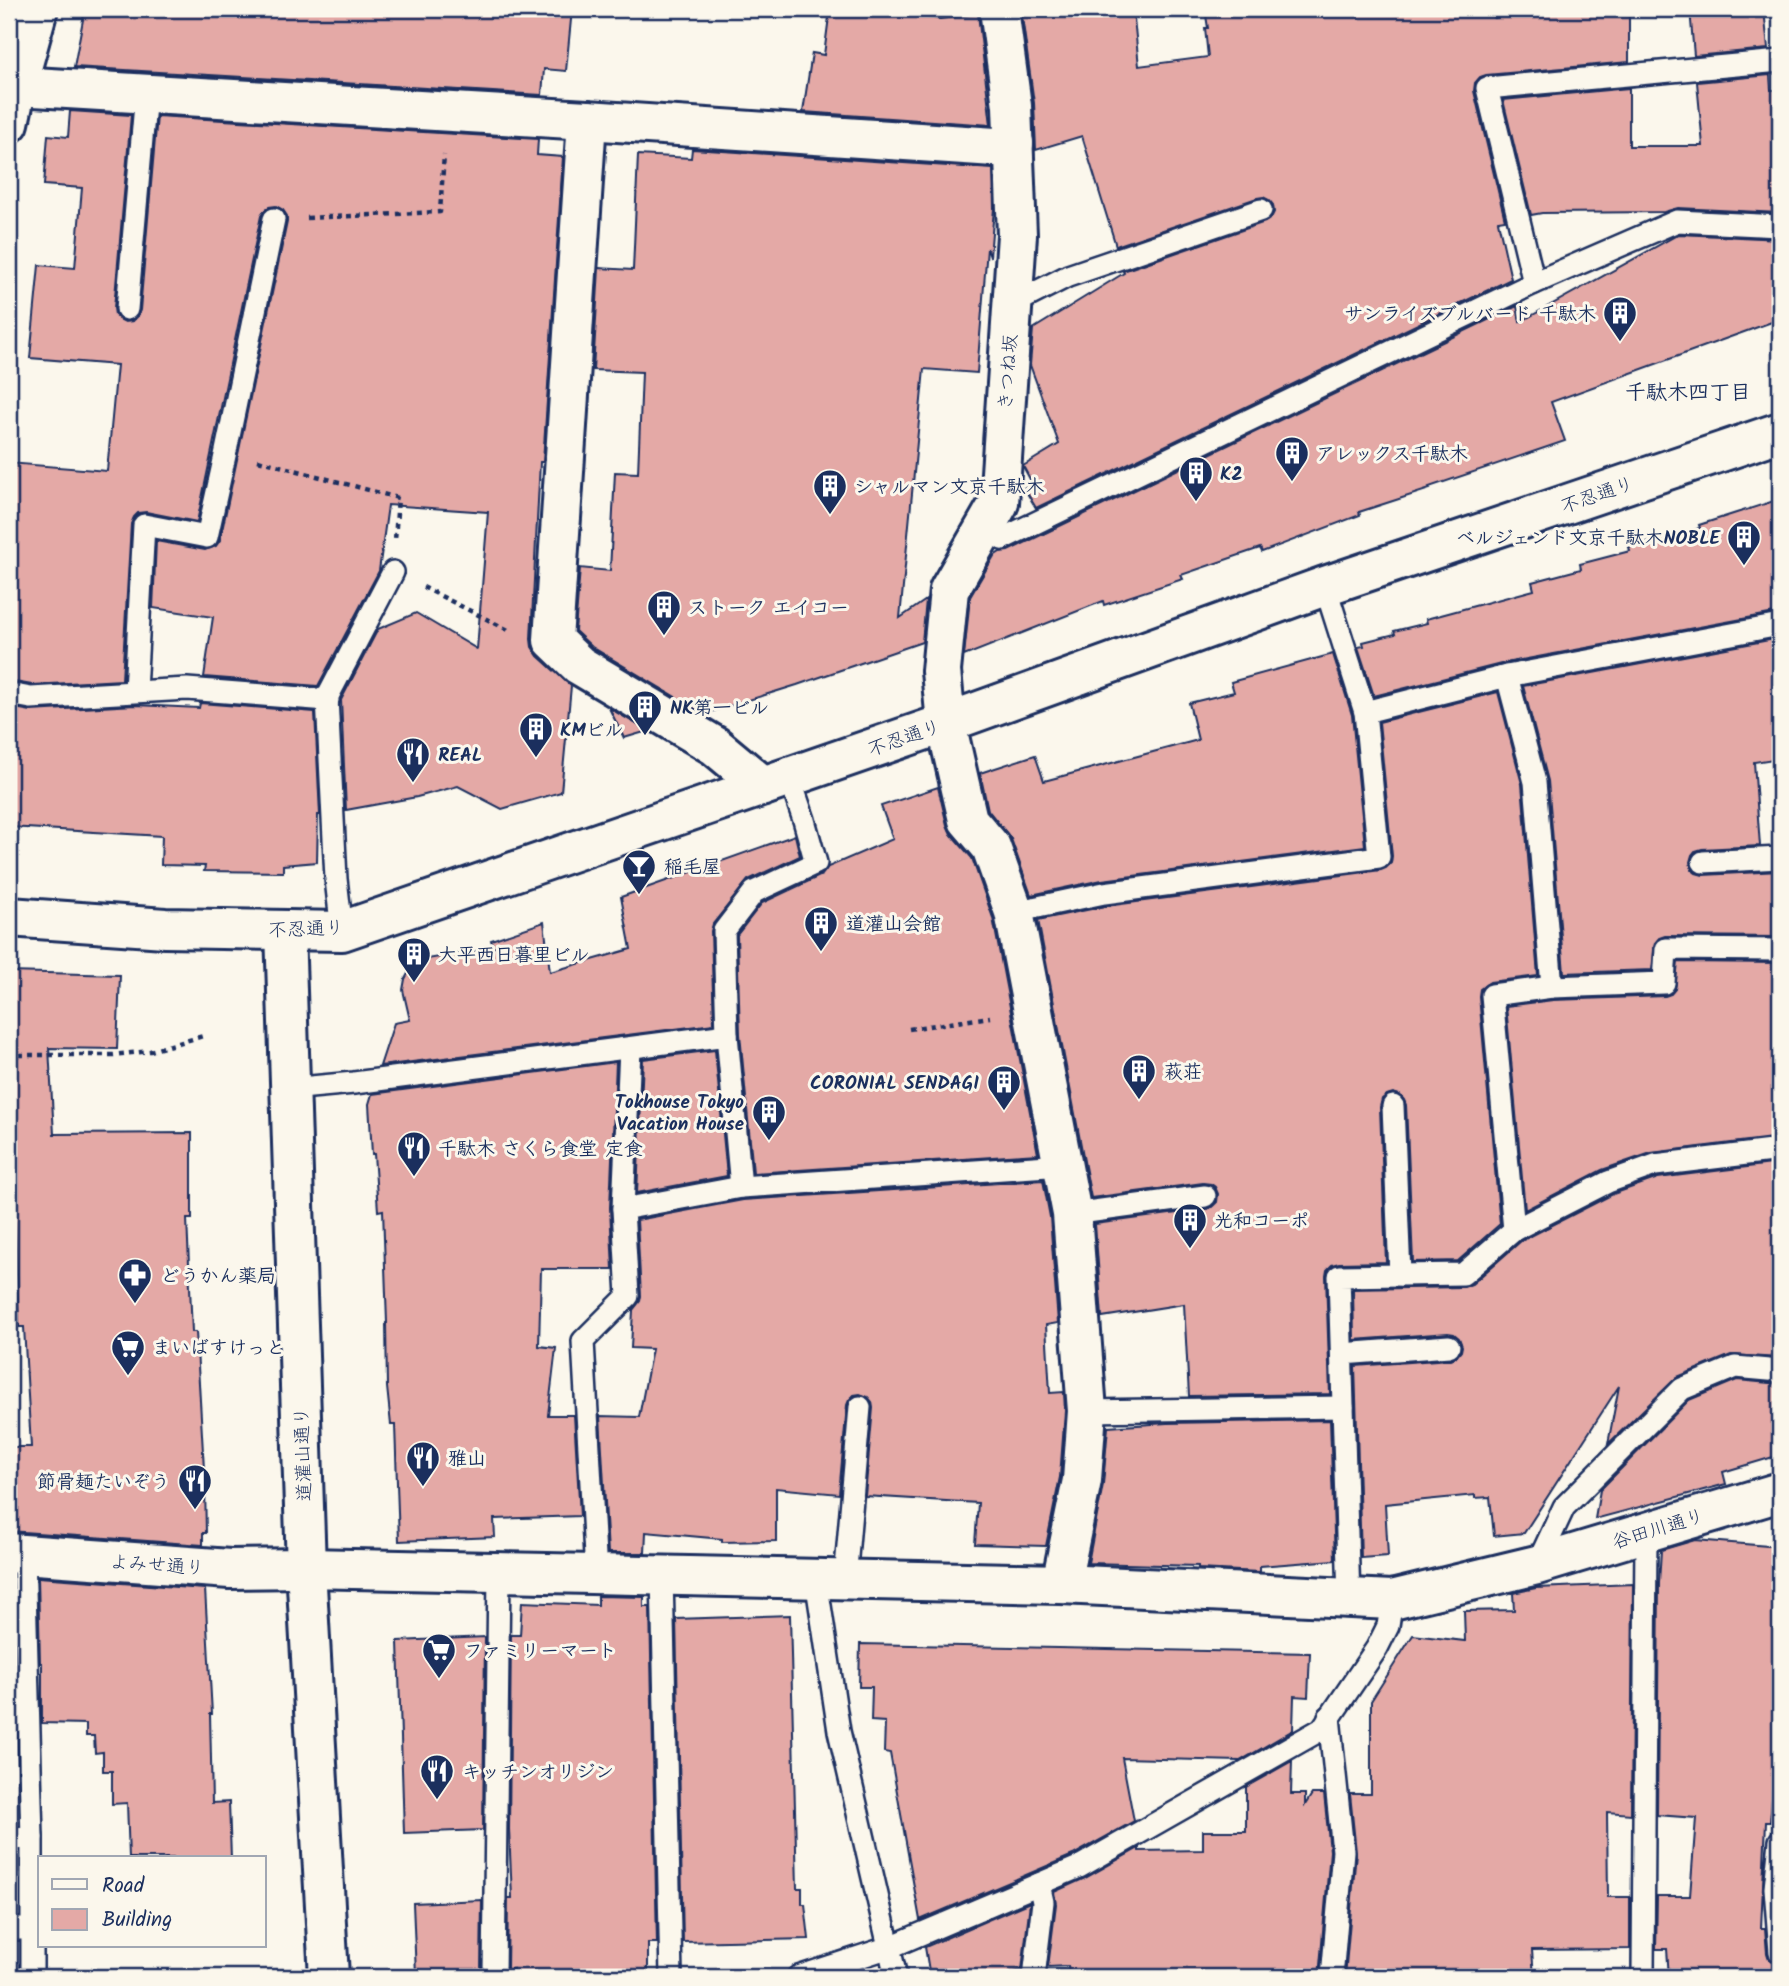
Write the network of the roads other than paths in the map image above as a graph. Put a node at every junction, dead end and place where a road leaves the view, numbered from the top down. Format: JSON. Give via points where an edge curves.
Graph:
{"nodes":[{"id":1,"x":38,"y":9,"type":"edge"},
{"id":2,"x":999,"y":9,"type":"edge"},
{"id":3,"x":1780,"y":61,"type":"edge"},
{"id":4,"x":17,"y":86,"type":"junction"},
{"id":5,"x":146,"y":93,"type":"junction"},
{"id":6,"x":587,"y":120,"type":"junction"},
{"id":7,"x":9,"y":123,"type":"edge"},
{"id":8,"x":1014,"y":143,"type":"junction"},
{"id":9,"x":1261,"y":210,"type":"dead end"},
{"id":10,"x":274,"y":219,"type":"road end"},
{"id":11,"x":1780,"y":226,"type":"edge"},
{"id":12,"x":1534,"y":284,"type":"junction"},
{"id":13,"x":1011,"y":305,"type":"junction"},
{"id":14,"x":127,"y":309,"type":"dead end"},
{"id":15,"x":1780,"y":432,"type":"edge"},
{"id":16,"x":985,"y":525,"type":"junction"},
{"id":17,"x":393,"y":572,"type":"dead end"},
{"id":18,"x":1325,"y":586,"type":"junction"},
{"id":19,"x":1780,"y":625,"type":"edge"},
{"id":20,"x":1507,"y":676,"type":"junction"},
{"id":21,"x":135,"y":691,"type":"junction"},
{"id":22,"x":9,"y":694,"type":"edge"},
{"id":23,"x":328,"y":701,"type":"junction"},
{"id":24,"x":1365,"y":712,"type":"junction"},
{"id":25,"x":946,"y":723,"type":"junction"},
{"id":26,"x":776,"y":781,"type":"junction"},
{"id":27,"x":1780,"y":858,"type":"edge"},
{"id":28,"x":1703,"y":862,"type":"dead end"},
{"id":29,"x":1014,"y":912,"type":"junction"},
{"id":30,"x":9,"y":917,"type":"edge"},
{"id":31,"x":285,"y":930,"type":"junction"},
{"id":32,"x":342,"y":931,"type":"junction"},
{"id":33,"x":1780,"y":950,"type":"edge"},
{"id":34,"x":1552,"y":987,"type":"junction"},
{"id":35,"x":727,"y":1035,"type":"junction"},
{"id":36,"x":630,"y":1048,"type":"junction"},
{"id":37,"x":289,"y":1089,"type":"junction"},
{"id":38,"x":1393,"y":1106,"type":"dead end"},
{"id":39,"x":1780,"y":1150,"type":"edge"},
{"id":40,"x":1063,"y":1165,"type":"junction"},
{"id":41,"x":741,"y":1187,"type":"junction"},
{"id":42,"x":1205,"y":1196,"type":"dead end"},
{"id":43,"x":624,"y":1209,"type":"junction"},
{"id":44,"x":1072,"y":1214,"type":"junction"},
{"id":45,"x":1514,"y":1230,"type":"junction"},
{"id":46,"x":1400,"y":1275,"type":"junction"},
{"id":47,"x":1449,"y":1346,"type":"dead end"},
{"id":48,"x":1342,"y":1354,"type":"junction"},
{"id":49,"x":1780,"y":1371,"type":"edge"},
{"id":50,"x":860,"y":1407,"type":"dead end"},
{"id":51,"x":1343,"y":1407,"type":"junction"},
{"id":52,"x":1087,"y":1410,"type":"junction"},
{"id":53,"x":1780,"y":1492,"type":"edge"},
{"id":54,"x":1646,"y":1532,"type":"junction"},
{"id":55,"x":16,"y":1553,"type":"edge"},
{"id":56,"x":1537,"y":1565,"type":"junction"},
{"id":57,"x":306,"y":1568,"type":"junction"},
{"id":58,"x":499,"y":1573,"type":"junction"},
{"id":59,"x":596,"y":1574,"type":"junction"},
{"id":60,"x":662,"y":1575,"type":"junction"},
{"id":61,"x":831,"y":1579,"type":"junction"},
{"id":62,"x":1061,"y":1584,"type":"junction"},
{"id":63,"x":1349,"y":1598,"type":"junction"},
{"id":64,"x":1392,"y":1600,"type":"junction"},
{"id":65,"x":1329,"y":1717,"type":"junction"},
{"id":66,"x":32,"y":1838,"type":"junction"},
{"id":67,"x":9,"y":1839,"type":"edge"},
{"id":68,"x":1780,"y":1841,"type":"edge"},
{"id":69,"x":1039,"y":1884,"type":"junction"},
{"id":70,"x":9,"y":1929,"type":"edge"},
{"id":71,"x":31,"y":1929,"type":"junction"},
{"id":72,"x":890,"y":1947,"type":"junction"},
{"id":73,"x":1780,"y":1952,"type":"edge"},
{"id":74,"x":495,"y":1974,"type":"dead end"},
{"id":75,"x":32,"y":1977,"type":"edge"},
{"id":76,"x":329,"y":1977,"type":"edge"},
{"id":77,"x":671,"y":1977,"type":"edge"},
{"id":78,"x":799,"y":1977,"type":"edge"},
{"id":79,"x":896,"y":1977,"type":"edge"},
{"id":80,"x":1034,"y":1977,"type":"edge"},
{"id":81,"x":1332,"y":1977,"type":"edge"},
{"id":82,"x":1643,"y":1977,"type":"edge"}],
"edges":[{"from":1,"to":4,"type":"street"},
{"from":2,"to":8,"type":"street","name":"きつね坂"},
{"from":3,"to":12,"type":"lane","via":[[1487,88]]},
{"from":4,"to":5,"type":"street"},
{"from":4,"to":7,"type":"street"},
{"from":5,"to":6,"type":"street"},
{"from":5,"to":14,"type":"lane"},
{"from":6,"to":8,"type":"street","via":[[995,147]]},
{"from":6,"to":26,"type":"street","via":[[553,640],[579,664]]},
{"from":8,"to":13,"type":"street","name":"きつね坂","via":[[1017,234]]},
{"from":9,"to":13,"type":"lane","via":[[1068,276]]},
{"from":10,"to":21,"type":"lane","via":[[207,537],[144,525]]},
{"from":11,"to":12,"type":"lane","via":[[1677,221]]},
{"from":12,"to":16,"type":"lane","via":[[1002,539]]},
{"from":13,"to":16,"type":"street","name":"きつね坂","via":[[999,503]]},
{"from":15,"to":18,"type":"street","name":"不忍通り"},
{"from":16,"to":25,"type":"street","name":"きつね坂","via":[[949,590],[941,671]]},
{"from":17,"to":23,"type":"lane"},
{"from":18,"to":24,"type":"lane"},
{"from":18,"to":25,"type":"street","name":"不忍通り"},
{"from":19,"to":20,"type":"lane"},
{"from":20,"to":24,"type":"lane"},
{"from":20,"to":34,"type":"lane","via":[[1535,782]]},
{"from":21,"to":22,"type":"lane","via":[[31,698]]},
{"from":21,"to":23,"type":"lane","via":[[187,689]]},
{"from":23,"to":32,"type":"lane"},
{"from":24,"to":29,"type":"lane","via":[[1379,857],[1104,893]]},
{"from":25,"to":26,"type":"street","name":"不忍通り"},
{"from":25,"to":29,"type":"street","name":"きつね坂","via":[[968,820],[991,847]]},
{"from":26,"to":32,"type":"street","name":"不忍通り"},
{"from":26,"to":35,"type":"lane","via":[[804,820],[816,863],[754,892],[724,930]]},
{"from":27,"to":28,"type":"lane"},
{"from":29,"to":40,"type":"street","name":"きつね坂"},
{"from":30,"to":31,"type":"street","name":"不忍通り","via":[[165,928]]},
{"from":31,"to":32,"type":"street","name":"不忍通り"},
{"from":31,"to":37,"type":"street","name":"道灌山通り"},
{"from":33,"to":34,"type":"lane","via":[[1666,949],[1664,984]]},
{"from":34,"to":45,"type":"lane","via":[[1492,995]]},
{"from":35,"to":36,"type":"lane"},
{"from":35,"to":41,"type":"lane"},
{"from":36,"to":37,"type":"lane"},
{"from":36,"to":43,"type":"lane"},
{"from":37,"to":57,"type":"street","name":"道灌山通り"},
{"from":38,"to":46,"type":"lane"},
{"from":39,"to":45,"type":"lane","via":[[1655,1165],[1608,1182]]},
{"from":40,"to":41,"type":"lane"},
{"from":40,"to":44,"type":"street","name":"きつね坂"},
{"from":41,"to":43,"type":"lane"},
{"from":42,"to":44,"type":"lane"},
{"from":43,"to":59,"type":"lane","via":[[628,1296],[583,1341]]},
{"from":44,"to":52,"type":"street","name":"きつね坂"},
{"from":45,"to":46,"type":"lane","via":[[1463,1274]]},
{"from":46,"to":48,"type":"lane","via":[[1339,1276]]},
{"from":47,"to":48,"type":"lane"},
{"from":48,"to":51,"type":"lane"},
{"from":49,"to":56,"type":"lane","via":[[1735,1367],[1682,1389],[1564,1507]]},
{"from":50,"to":61,"type":"lane"},
{"from":51,"to":52,"type":"lane"},
{"from":51,"to":63,"type":"lane"},
{"from":52,"to":62,"type":"street","name":"きつね坂","via":[[1082,1480]]},
{"from":53,"to":54,"type":"street","name":"谷田川通り"},
{"from":54,"to":56,"type":"street","name":"谷田川通り"},
{"from":54,"to":82,"type":"lane"},
{"from":55,"to":57,"type":"street","name":"よみせ通り","via":[[230,1569]]},
{"from":55,"to":66,"type":"lane"},
{"from":56,"to":64,"type":"street","name":"谷田川通り"},
{"from":57,"to":58,"type":"street","name":"よみせ通り"},
{"from":57,"to":76,"type":"street","name":"道灌山通り"},
{"from":58,"to":59,"type":"street","name":"よみせ通り"},
{"from":58,"to":74,"type":"lane"},
{"from":59,"to":60,"type":"street","name":"よみせ通り"},
{"from":60,"to":61,"type":"street","name":"よみせ通り"},
{"from":60,"to":77,"type":"lane"},
{"from":61,"to":62,"type":"street","name":"谷田川通り"},
{"from":61,"to":72,"type":"lane","via":[[839,1731]]},
{"from":62,"to":63,"type":"street","name":"谷田川通り"},
{"from":63,"to":64,"type":"street","name":"谷田川通り"},
{"from":64,"to":65,"type":"lane","via":[[1388,1626],[1377,1648]]},
{"from":65,"to":69,"type":"lane","via":[[1322,1729],[1080,1867]]},
{"from":65,"to":81,"type":"lane","via":[[1343,1851]]},
{"from":66,"to":67,"type":"lane"},
{"from":66,"to":71,"type":"lane"},
{"from":68,"to":73,"type":"lane","via":[[1776,1888]]},
{"from":69,"to":72,"type":"lane"},
{"from":69,"to":80,"type":"lane","via":[[1043,1902]]},
{"from":70,"to":71,"type":"lane"},
{"from":71,"to":75,"type":"lane"},
{"from":72,"to":78,"type":"lane"},
{"from":72,"to":79,"type":"lane"}]}
